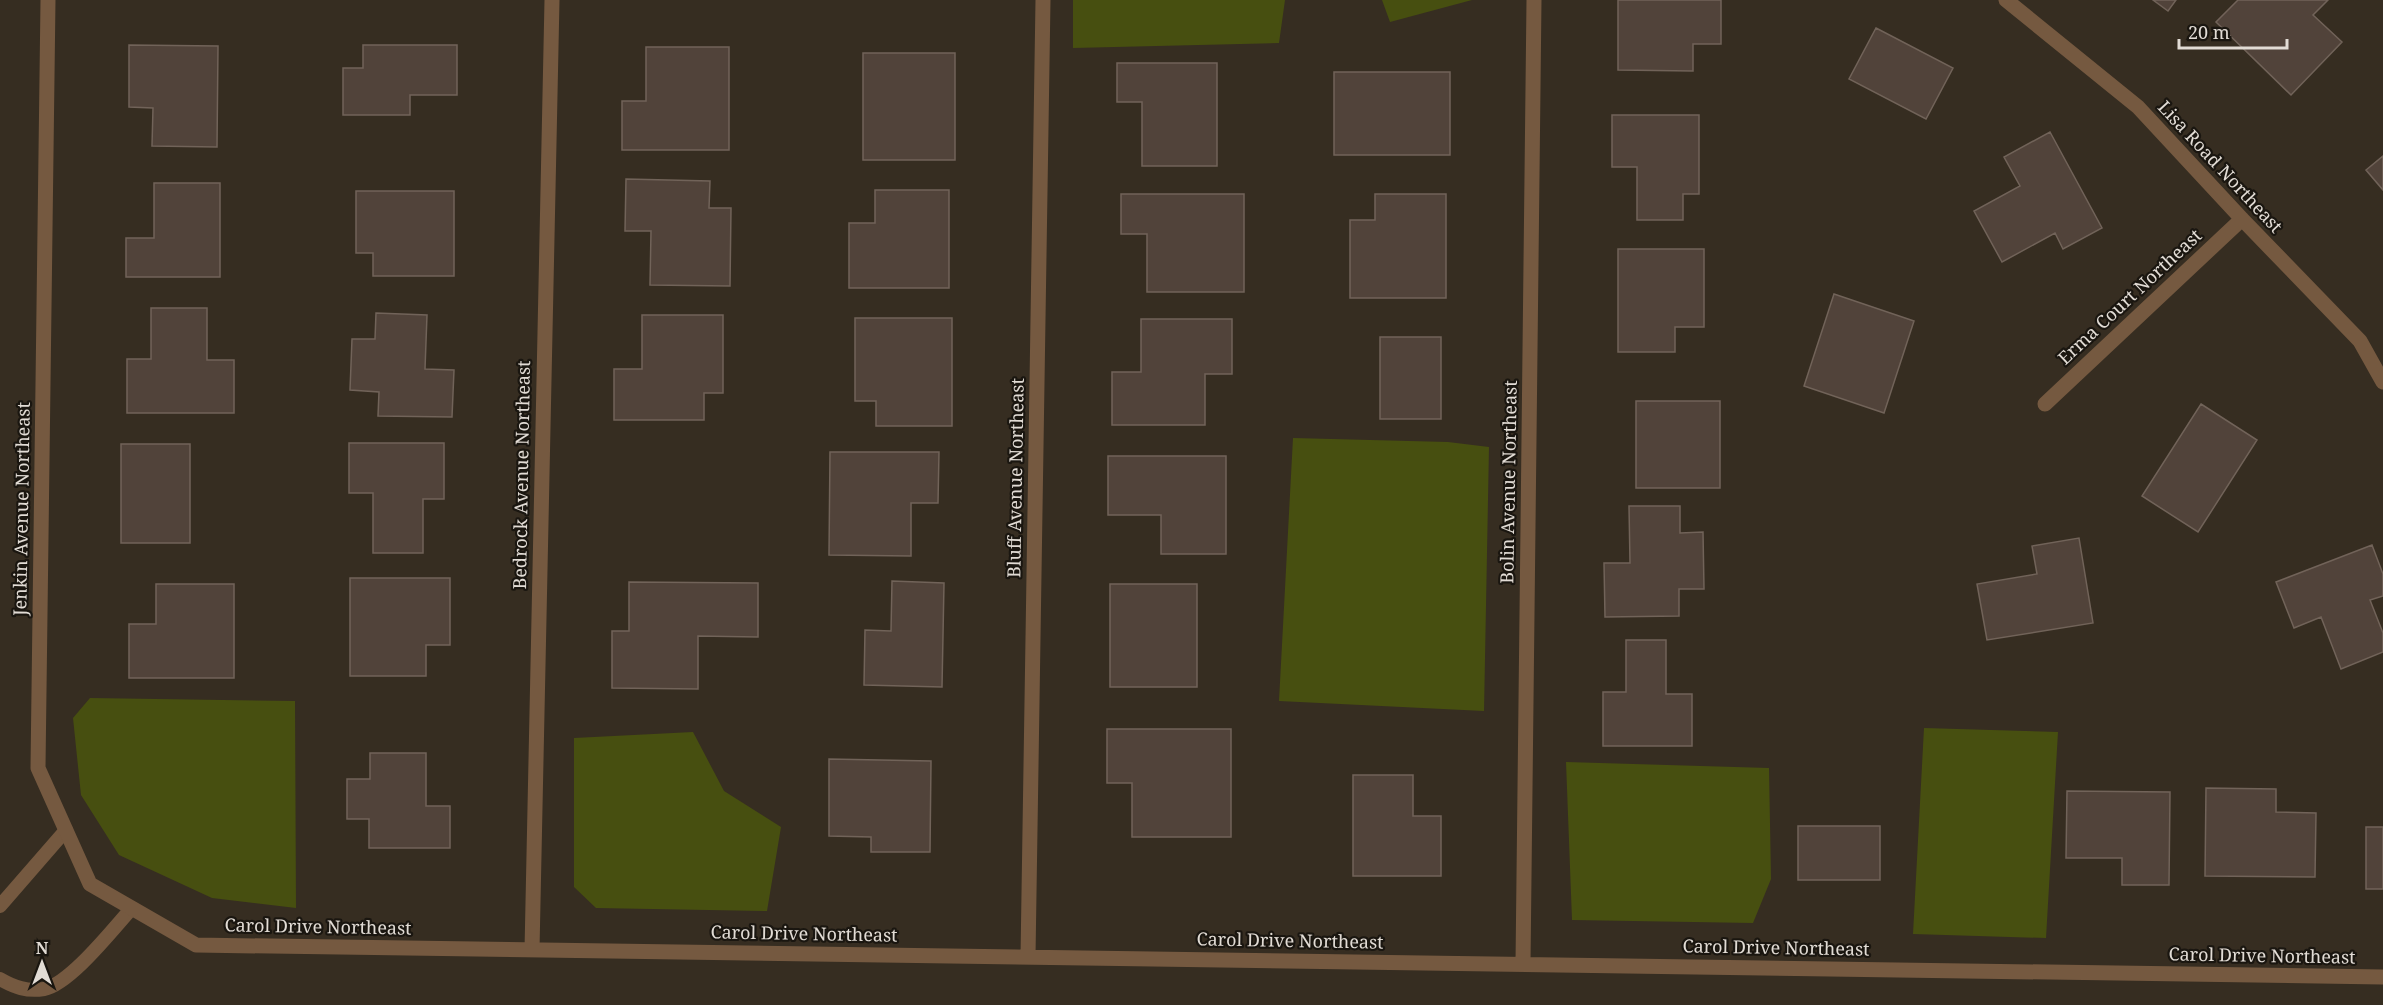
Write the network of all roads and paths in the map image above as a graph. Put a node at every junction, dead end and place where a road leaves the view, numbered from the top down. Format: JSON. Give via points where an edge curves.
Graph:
{"nodes":[{"id":1,"x":48,"y":0,"type":"edge"},
{"id":2,"x":552,"y":0,"type":"edge"},
{"id":3,"x":1043,"y":0,"type":"edge"},
{"id":4,"x":1534,"y":0,"type":"edge"},
{"id":5,"x":2006,"y":0,"type":"edge"},
{"id":6,"x":2242,"y":219,"type":"junction"},
{"id":7,"x":2383,"y":382,"type":"edge"},
{"id":8,"x":2045,"y":404,"type":"dead end"},
{"id":9,"x":66,"y":830,"type":"junction"},
{"id":10,"x":0,"y":906,"type":"edge"},
{"id":11,"x":132,"y":908,"type":"junction"},
{"id":12,"x":196,"y":945,"type":"joint"},
{"id":13,"x":532,"y":950,"type":"junction"},
{"id":14,"x":1028,"y":957,"type":"junction"},
{"id":15,"x":1522,"y":964,"type":"junction"},
{"id":16,"x":2383,"y":977,"type":"edge"},
{"id":17,"x":0,"y":979,"type":"edge"}],
"edges":[{"from":1,"to":9,"type":"street","name":"Jenkin Avenue Northeast","via":[[38,768]]},
{"from":2,"to":13,"type":"street","name":"Bedrock Avenue Northeast"},
{"from":3,"to":14,"type":"street","name":"Bluff Avenue Northeast"},
{"from":4,"to":15,"type":"street","name":"Bolin Avenue Northeast"},
{"from":5,"to":6,"type":"street","name":"Lisa Road Northeast","via":[[2138,107]]},
{"from":6,"to":7,"type":"street","name":"Lisa Road Northeast","via":[[2360,341]]},
{"from":6,"to":8,"type":"street","name":"Erma Court Northeast"},
{"from":9,"to":10,"type":"lane"},
{"from":9,"to":11,"type":"street","name":"Jenkin Avenue Northeast","via":[[90,884]]},
{"from":11,"to":12,"type":"street","name":"Jenkin Avenue Northeast"},
{"from":11,"to":17,"type":"lane","via":[[66,979],[44,989],[18,989]]},
{"from":12,"to":13,"type":"street","name":"Carol Drive Northeast"},
{"from":13,"to":14,"type":"street","name":"Carol Drive Northeast"},
{"from":14,"to":15,"type":"street","name":"Carol Drive Northeast"},
{"from":15,"to":16,"type":"street","name":"Carol Drive Northeast"}]}
